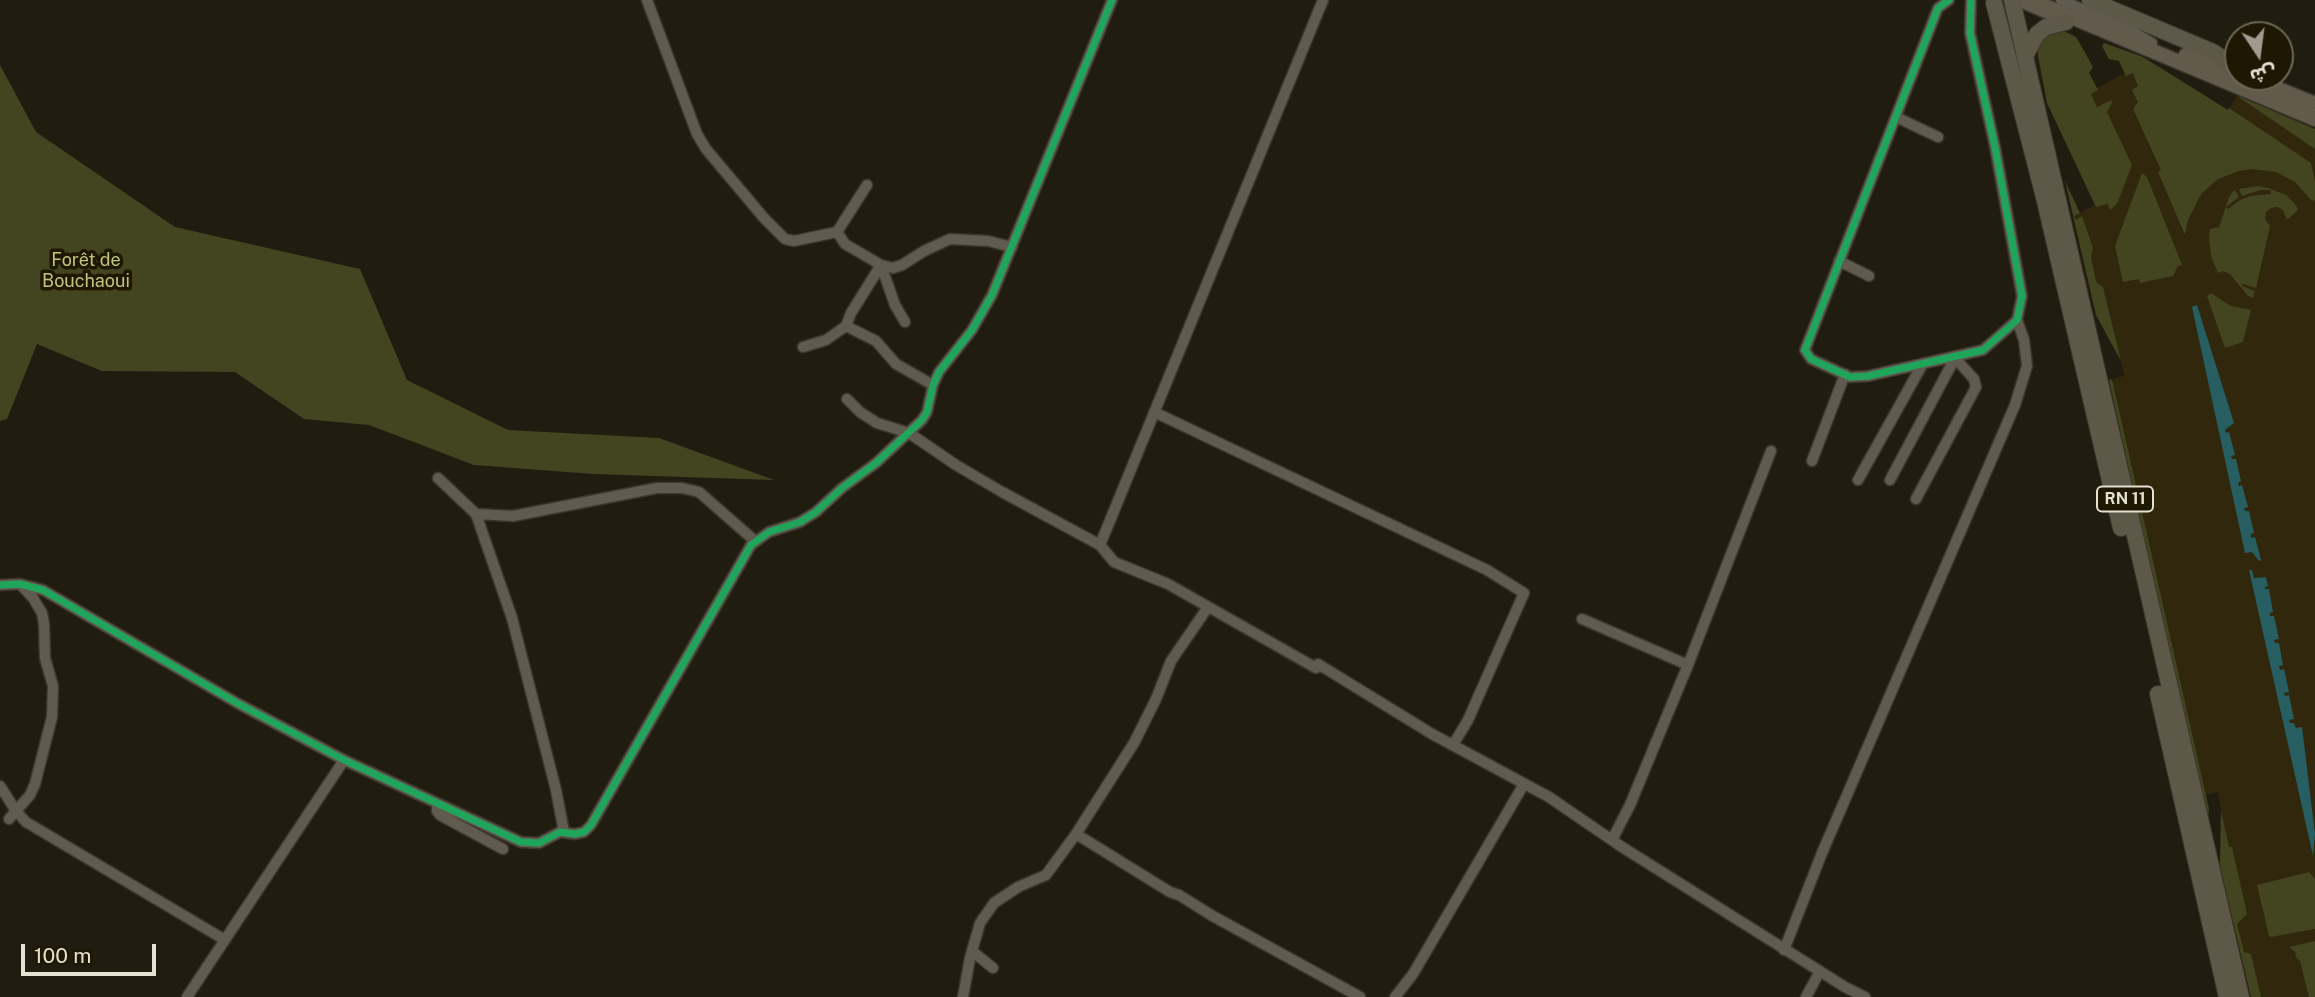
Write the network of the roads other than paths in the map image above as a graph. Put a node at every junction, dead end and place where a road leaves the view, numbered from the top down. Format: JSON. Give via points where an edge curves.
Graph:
{"nodes":[{"id":1,"x":648,"y":0,"type":"edge"},
{"id":2,"x":1112,"y":0,"type":"edge"},
{"id":3,"x":1322,"y":0,"type":"edge"},
{"id":4,"x":1949,"y":0,"type":"edge"},
{"id":5,"x":1971,"y":0,"type":"edge"},
{"id":6,"x":2013,"y":0,"type":"edge"},
{"id":7,"x":2031,"y":0,"type":"edge"},
{"id":8,"x":2045,"y":0,"type":"edge"},
{"id":9,"x":2061,"y":0,"type":"edge"},
{"id":10,"x":2090,"y":0,"type":"edge"},
{"id":11,"x":1991,"y":2,"type":"edge"},
{"id":12,"x":2066,"y":22,"type":"junction"},
{"id":13,"x":2152,"y":46,"type":"junction"},
{"id":14,"x":2025,"y":56,"type":"junction"},
{"id":15,"x":2224,"y":60,"type":"edge"},
{"id":16,"x":2224,"y":72,"type":"edge"},
{"id":17,"x":2262,"y":91,"type":"edge"},
{"id":18,"x":2277,"y":91,"type":"edge"},
{"id":19,"x":2315,"y":104,"type":"edge"},
{"id":20,"x":1896,"y":117,"type":"junction"},
{"id":21,"x":2315,"y":119,"type":"edge"},
{"id":22,"x":1938,"y":137,"type":"dead end"},
{"id":23,"x":867,"y":185,"type":"dead end"},
{"id":24,"x":837,"y":232,"type":"junction"},
{"id":25,"x":1012,"y":247,"type":"junction"},
{"id":26,"x":1839,"y":261,"type":"junction"},
{"id":27,"x":881,"y":265,"type":"junction"},
{"id":28,"x":1869,"y":276,"type":"dead end"},
{"id":29,"x":2017,"y":320,"type":"junction"},
{"id":30,"x":905,"y":322,"type":"dead end"},
{"id":31,"x":846,"y":326,"type":"junction"},
{"id":32,"x":803,"y":347,"type":"dead end"},
{"id":33,"x":1955,"y":358,"type":"junction"},
{"id":34,"x":1922,"y":365,"type":"junction"},
{"id":35,"x":1844,"y":374,"type":"junction"},
{"id":36,"x":933,"y":385,"type":"junction"},
{"id":37,"x":847,"y":399,"type":"dead end"},
{"id":38,"x":1154,"y":412,"type":"junction"},
{"id":39,"x":909,"y":433,"type":"junction"},
{"id":40,"x":1771,"y":451,"type":"dead end"},
{"id":41,"x":1812,"y":461,"type":"dead end"},
{"id":42,"x":438,"y":478,"type":"dead end"},
{"id":43,"x":1858,"y":480,"type":"dead end"},
{"id":44,"x":1890,"y":480,"type":"dead end"},
{"id":45,"x":1916,"y":499,"type":"dead end"},
{"id":46,"x":476,"y":514,"type":"junction"},
{"id":47,"x":755,"y":541,"type":"junction"},
{"id":48,"x":1100,"y":544,"type":"junction"},
{"id":49,"x":0,"y":571,"type":"edge"},
{"id":50,"x":2,"y":584,"type":"edge"},
{"id":51,"x":20,"y":584,"type":"junction"},
{"id":52,"x":1208,"y":607,"type":"junction"},
{"id":53,"x":1582,"y":619,"type":"dead end"},
{"id":54,"x":1688,"y":665,"type":"junction"},
{"id":55,"x":1454,"y":745,"type":"junction"},
{"id":56,"x":344,"y":760,"type":"junction"},
{"id":57,"x":1524,"y":784,"type":"junction"},
{"id":58,"x":0,"y":786,"type":"edge"},
{"id":59,"x":437,"y":804,"type":"junction"},
{"id":60,"x":13,"y":815,"type":"junction"},
{"id":61,"x":564,"y":832,"type":"junction"},
{"id":62,"x":1076,"y":834,"type":"junction"},
{"id":63,"x":1612,"y":840,"type":"junction"},
{"id":64,"x":503,"y":849,"type":"dead end"},
{"id":65,"x":225,"y":940,"type":"junction"},
{"id":66,"x":1784,"y":949,"type":"junction"},
{"id":67,"x":972,"y":951,"type":"junction"},
{"id":68,"x":993,"y":968,"type":"dead end"},
{"id":69,"x":1820,"y":971,"type":"junction"},
{"id":70,"x":1843,"y":992,"type":"edge"},
{"id":71,"x":187,"y":997,"type":"edge"},
{"id":72,"x":963,"y":997,"type":"edge"},
{"id":73,"x":1360,"y":997,"type":"edge"},
{"id":74,"x":1395,"y":997,"type":"edge"},
{"id":75,"x":1806,"y":997,"type":"edge"},
{"id":76,"x":1865,"y":997,"type":"edge"},
{"id":77,"x":2227,"y":997,"type":"edge"},
{"id":78,"x":2241,"y":997,"type":"edge"}],
"edges":[{"from":1,"to":24,"type":"street","via":[[706,149],[785,239]]},
{"from":2,"to":25,"type":"street"},
{"from":3,"to":38,"type":"street"},
{"from":4,"to":20,"type":"street","via":[[1938,8]]},
{"from":5,"to":29,"type":"street","via":[[1970,33],[2022,296]]},
{"from":6,"to":11,"type":"highway"},
{"from":6,"to":12,"type":"street"},
{"from":6,"to":14,"type":"highway","number":"RN 11"},
{"from":7,"to":13,"type":"main road"},
{"from":8,"to":13,"type":"main road"},
{"from":9,"to":13,"type":"street","via":[[2129,29]]},
{"from":10,"to":15,"type":"highway"},
{"from":11,"to":77,"type":"highway","number":"RN 11","via":[[2063,277]]},
{"from":12,"to":13,"type":"street","via":[[2141,50]]},
{"from":12,"to":14,"type":"highway","via":[[2037,34]]},
{"from":13,"to":16,"type":"main road"},
{"from":14,"to":78,"type":"highway","number":"RN 11"},
{"from":17,"to":21,"type":"main road"},
{"from":18,"to":19,"type":"main road"},
{"from":20,"to":22,"type":"street"},
{"from":20,"to":26,"type":"street"},
{"from":23,"to":24,"type":"street"},
{"from":24,"to":27,"type":"street","via":[[845,244]]},
{"from":25,"to":27,"type":"street","via":[[950,239],[902,265]]},
{"from":25,"to":36,"type":"street","via":[[986,307]]},
{"from":26,"to":28,"type":"street"},
{"from":26,"to":35,"type":"street","via":[[1805,350],[1811,359]]},
{"from":27,"to":30,"type":"street"},
{"from":27,"to":31,"type":"street"},
{"from":29,"to":33,"type":"street","via":[[1983,350]]},
{"from":29,"to":66,"type":"street","via":[[2027,366],[2015,405]]},
{"from":31,"to":32,"type":"street","via":[[826,340]]},
{"from":31,"to":36,"type":"street","via":[[876,341],[896,364]]},
{"from":33,"to":34,"type":"street"},
{"from":33,"to":44,"type":"street"},
{"from":33,"to":45,"type":"street","via":[[1976,387]]},
{"from":34,"to":35,"type":"street","via":[[1868,376]]},
{"from":34,"to":43,"type":"street"},
{"from":35,"to":41,"type":"street"},
{"from":36,"to":39,"type":"street","via":[[927,412]]},
{"from":37,"to":39,"type":"street","via":[[877,423]]},
{"from":38,"to":48,"type":"street"},
{"from":38,"to":55,"type":"street","via":[[1487,570],[1524,593]]},
{"from":39,"to":47,"type":"street","via":[[809,517]]},
{"from":39,"to":48,"type":"street","via":[[990,485]]},
{"from":40,"to":54,"type":"street"},
{"from":42,"to":46,"type":"street"},
{"from":46,"to":47,"type":"street","via":[[513,516],[657,488],[681,488],[699,492]]},
{"from":46,"to":61,"type":"street","via":[[512,618]]},
{"from":47,"to":61,"type":"street","via":[[591,825],[580,834]]},
{"from":48,"to":52,"type":"street","via":[[1114,562]]},
{"from":49,"to":50,"type":"street"},
{"from":50,"to":51,"type":"street"},
{"from":51,"to":56,"type":"street","via":[[43,590]]},
{"from":51,"to":60,"type":"street","via":[[42,613],[45,658],[53,686],[52,716],[34,784]]},
{"from":52,"to":55,"type":"street"},
{"from":52,"to":62,"type":"street","via":[[1171,661],[1134,743]]},
{"from":53,"to":54,"type":"street"},
{"from":54,"to":63,"type":"street"},
{"from":55,"to":57,"type":"street"},
{"from":56,"to":59,"type":"street"},
{"from":56,"to":65,"type":"street"},
{"from":57,"to":63,"type":"street"},
{"from":57,"to":74,"type":"street"},
{"from":58,"to":60,"type":"street"},
{"from":59,"to":61,"type":"street","via":[[521,842],[539,843]]},
{"from":59,"to":64,"type":"street","via":[[440,815]]},
{"from":60,"to":65,"type":"street"},
{"from":62,"to":67,"type":"street","via":[[1046,876],[1018,887],[994,904],[980,923]]},
{"from":62,"to":73,"type":"street","via":[[1170,892]]},
{"from":63,"to":66,"type":"street"},
{"from":65,"to":71,"type":"street"},
{"from":66,"to":69,"type":"street"},
{"from":67,"to":68,"type":"street"},
{"from":67,"to":72,"type":"street"},
{"from":69,"to":70,"type":"street"},
{"from":69,"to":75,"type":"street"},
{"from":70,"to":76,"type":"street"}]}
